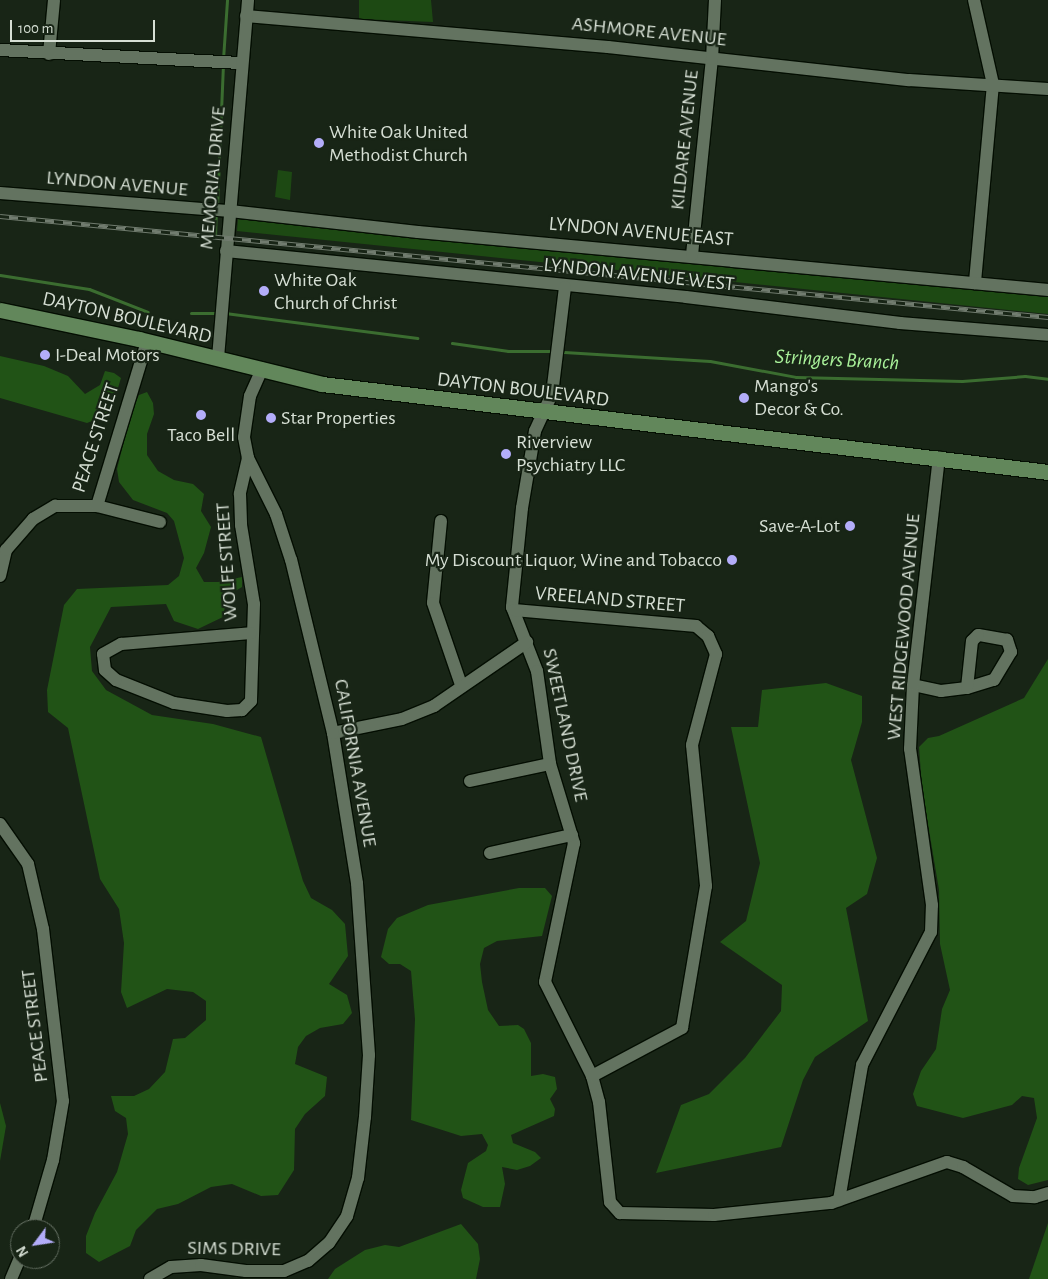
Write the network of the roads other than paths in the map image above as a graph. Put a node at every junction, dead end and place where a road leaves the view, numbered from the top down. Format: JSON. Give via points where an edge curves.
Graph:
{"nodes":[{"id":1,"x":54,"y":0,"type":"edge"},
{"id":2,"x":248,"y":0,"type":"edge"},
{"id":3,"x":715,"y":0,"type":"edge"},
{"id":4,"x":974,"y":0,"type":"edge"},
{"id":5,"x":246,"y":16,"type":"junction"},
{"id":6,"x":0,"y":50,"type":"edge"},
{"id":7,"x":49,"y":54,"type":"junction"},
{"id":8,"x":712,"y":59,"type":"junction"},
{"id":9,"x":241,"y":63,"type":"junction"},
{"id":10,"x":992,"y":84,"type":"junction"},
{"id":11,"x":1048,"y":89,"type":"edge"},
{"id":12,"x":0,"y":193,"type":"edge"},
{"id":13,"x":230,"y":211,"type":"junction"},
{"id":14,"x":226,"y":251,"type":"junction"},
{"id":15,"x":692,"y":255,"type":"junction"},
{"id":16,"x":975,"y":283,"type":"junction"},
{"id":17,"x":565,"y":287,"type":"junction"},
{"id":18,"x":1048,"y":290,"type":"edge"},
{"id":19,"x":0,"y":310,"type":"edge"},
{"id":20,"x":1048,"y":335,"type":"edge"},
{"id":21,"x":147,"y":341,"type":"junction"},
{"id":22,"x":218,"y":358,"type":"junction"},
{"id":23,"x":262,"y":369,"type":"junction"},
{"id":24,"x":543,"y":413,"type":"junction"},
{"id":25,"x":939,"y":457,"type":"junction"},
{"id":26,"x":248,"y":458,"type":"junction"},
{"id":27,"x":1048,"y":472,"type":"edge"},
{"id":28,"x":97,"y":506,"type":"junction"},
{"id":29,"x":441,"y":521,"type":"dead end"},
{"id":30,"x":160,"y":522,"type":"dead end"},
{"id":31,"x":3,"y":549,"type":"edge"},
{"id":32,"x":0,"y":576,"type":"edge"},
{"id":33,"x":514,"y":610,"type":"junction"},
{"id":34,"x":251,"y":633,"type":"junction"},
{"id":35,"x":527,"y":642,"type":"junction"},
{"id":36,"x":461,"y":685,"type":"junction"},
{"id":37,"x":913,"y":685,"type":"junction"},
{"id":38,"x":967,"y":688,"type":"junction"},
{"id":39,"x":333,"y":733,"type":"junction"},
{"id":40,"x":550,"y":764,"type":"junction"},
{"id":41,"x":470,"y":780,"type":"dead end"},
{"id":42,"x":0,"y":824,"type":"edge"},
{"id":43,"x":572,"y":834,"type":"junction"},
{"id":44,"x":490,"y":852,"type":"dead end"},
{"id":45,"x":592,"y":1076,"type":"junction"},
{"id":46,"x":358,"y":1178,"type":"joint"},
{"id":47,"x":1048,"y":1192,"type":"edge"},
{"id":48,"x":839,"y":1200,"type":"junction"},
{"id":49,"x":36,"y":1219,"type":"edge"},
{"id":50,"x":150,"y":1279,"type":"edge"}],
"edges":[{"from":1,"to":7,"type":"street"},
{"from":2,"to":5,"type":"street","name":"MEMORIAL DRIVE"},
{"from":3,"to":8,"type":"street","name":"KILDARE AVENUE"},
{"from":4,"to":10,"type":"street"},
{"from":5,"to":8,"type":"street","name":"ASHMORE AVENUE","via":[[529,39]]},
{"from":5,"to":9,"type":"street","name":"MEMORIAL DRIVE"},
{"from":6,"to":7,"type":"street"},
{"from":7,"to":9,"type":"street"},
{"from":8,"to":10,"type":"street","name":"ASHMORE AVENUE","via":[[909,80]]},
{"from":8,"to":15,"type":"street","name":"KILDARE AVENUE"},
{"from":9,"to":13,"type":"street","name":"MEMORIAL DRIVE"},
{"from":10,"to":11,"type":"street","name":"ASHMORE AVENUE"},
{"from":10,"to":16,"type":"street"},
{"from":12,"to":13,"type":"street","name":"LYNDON AVENUE"},
{"from":13,"to":14,"type":"street","name":"MEMORIAL DRIVE"},
{"from":13,"to":15,"type":"street","name":"LYNDON AVENUE EAST","via":[[418,232]]},
{"from":14,"to":17,"type":"street","name":"LYNDON AVENUE WEST"},
{"from":14,"to":22,"type":"street","name":"MEMORIAL DRIVE"},
{"from":15,"to":16,"type":"street","name":"LYNDON AVENUE EAST"},
{"from":16,"to":18,"type":"street","name":"LYNDON AVENUE EAST"},
{"from":17,"to":20,"type":"street","name":"LYNDON AVENUE WEST","via":[[900,323]]},
{"from":17,"to":24,"type":"street","via":[[552,394]]},
{"from":19,"to":21,"type":"main road","name":"DAYTON BOULEVARD"},
{"from":21,"to":22,"type":"main road","name":"DAYTON BOULEVARD"},
{"from":21,"to":28,"type":"street","name":"PEACE STREET"},
{"from":22,"to":23,"type":"main road","name":"DAYTON BOULEVARD"},
{"from":23,"to":24,"type":"main road","name":"DAYTON BOULEVARD","via":[[322,384]]},
{"from":23,"to":26,"type":"street","name":"CALIFORNIA AVENUE","via":[[246,413],[244,437]]},
{"from":24,"to":25,"type":"main road","name":"DAYTON BOULEVARD"},
{"from":24,"to":33,"type":"street","name":"SWEETLAND DRIVE","via":[[535,431],[521,514]]},
{"from":25,"to":27,"type":"main road","name":"DAYTON BOULEVARD"},
{"from":25,"to":37,"type":"street","name":"WEST RIDGEWOOD AVENUE"},
{"from":26,"to":34,"type":"street","name":"WOLFE STREET","via":[[240,494],[241,525],[254,604]]},
{"from":26,"to":39,"type":"street","name":"CALIFORNIA AVENUE","via":[[276,514],[291,560]]},
{"from":28,"to":30,"type":"street"},
{"from":28,"to":31,"type":"street","name":"PEACE STREET","via":[[55,506],[33,519]]},
{"from":29,"to":36,"type":"street","via":[[433,603]]},
{"from":31,"to":32,"type":"street","name":"PEACE STREET"},
{"from":33,"to":35,"type":"street","name":"SWEETLAND DRIVE"},
{"from":33,"to":45,"type":"street","name":"VREELAND STREET","via":[[696,626],[708,636],[716,654],[692,745],[706,886],[682,1028]]},
{"from":34,"to":34,"type":"street","name":"WOLFE STREET","via":[[121,644],[103,654],[105,670],[116,680],[174,703],[242,710],[251,701]]},
{"from":35,"to":36,"type":"street"},
{"from":35,"to":40,"type":"street","name":"SWEETLAND DRIVE","via":[[537,671]]},
{"from":36,"to":39,"type":"street","via":[[434,706],[402,719]]},
{"from":37,"to":38,"type":"street","via":[[941,691]]},
{"from":37,"to":48,"type":"street","name":"WEST RIDGEWOOD AVENUE","via":[[912,773],[932,905],[931,932],[862,1065]]},
{"from":38,"to":38,"type":"street","via":[[994,680],[1012,652],[1007,640],[978,635],[972,641]]},
{"from":39,"to":46,"type":"street","name":"CALIFORNIA AVENUE","via":[[357,883],[369,1055]]},
{"from":40,"to":41,"type":"street"},
{"from":40,"to":43,"type":"street","name":"SWEETLAND DRIVE"},
{"from":42,"to":49,"type":"street","name":"PEACE STREET","via":[[28,864],[43,929],[63,1101],[53,1160]]},
{"from":43,"to":44,"type":"street"},
{"from":43,"to":45,"type":"street","name":"SWEETLAND DRIVE","via":[[574,858],[555,923],[545,982]]},
{"from":45,"to":48,"type":"street","name":"SWEETLAND DRIVE","via":[[599,1102],[610,1202],[620,1213],[714,1215]]},
{"from":46,"to":50,"type":"street","name":"SIMS DRIVE","via":[[347,1216],[329,1243],[308,1262],[284,1271],[246,1271],[201,1265],[171,1267]]},
{"from":47,"to":48,"type":"street","name":"SWEETLAND DRIVE","via":[[1035,1197],[1013,1196],[963,1167],[947,1162]]}]}
